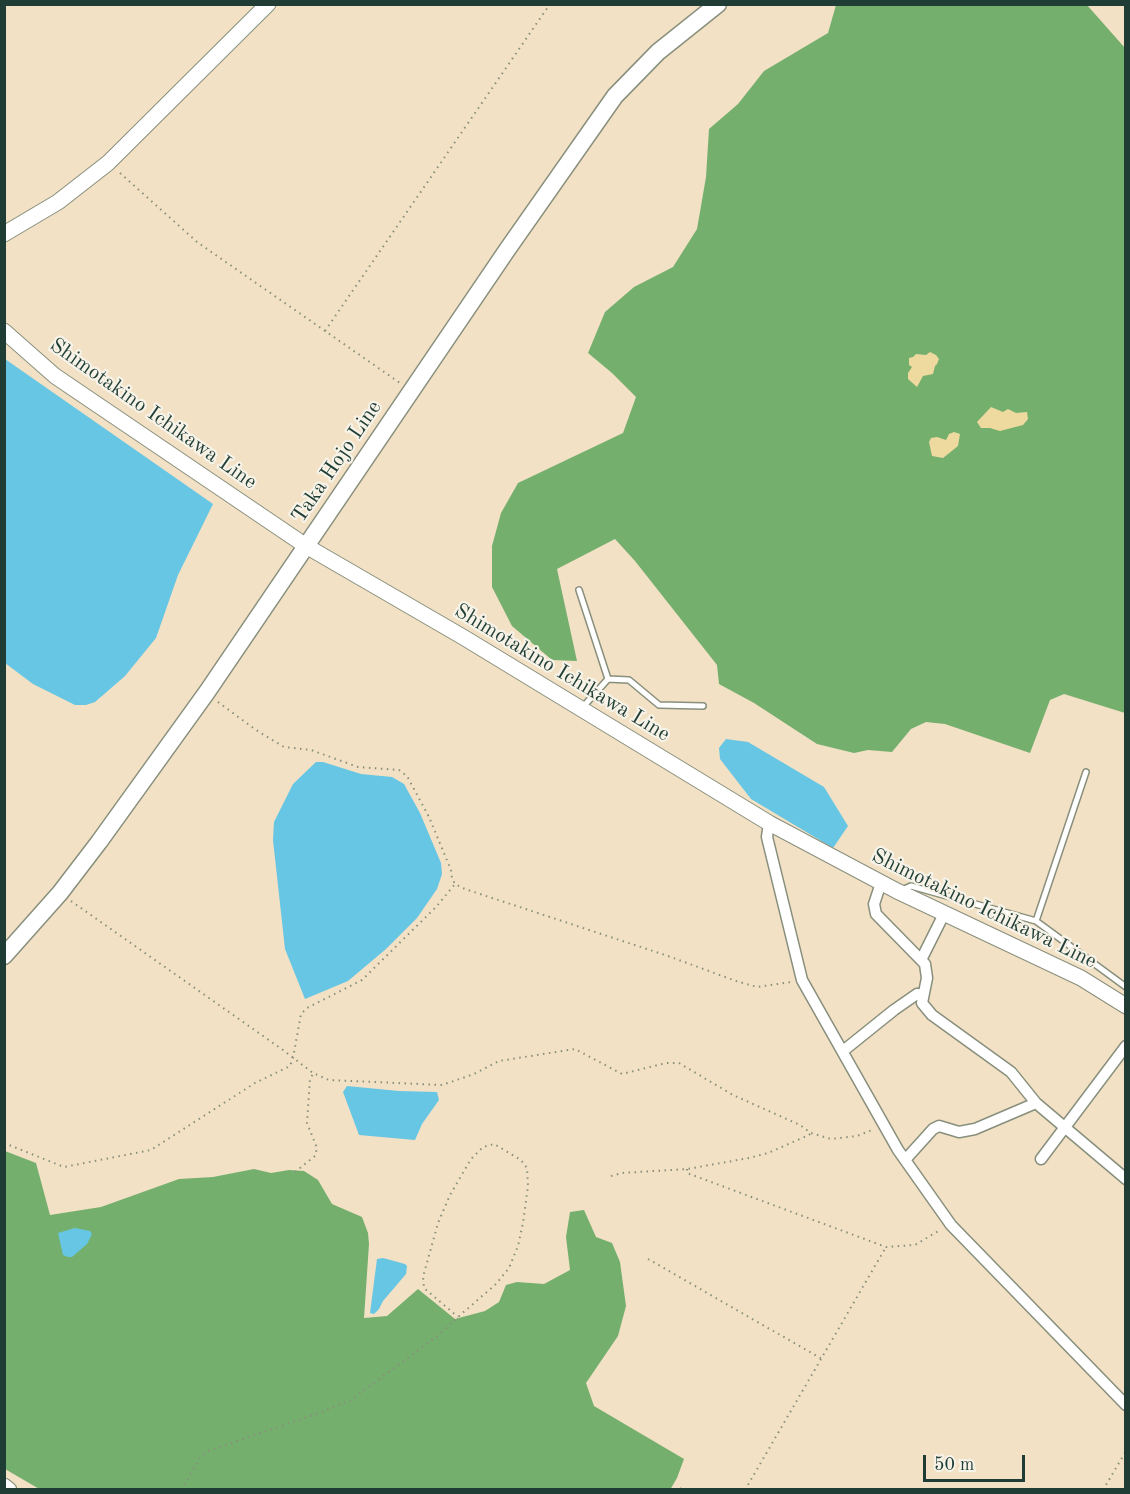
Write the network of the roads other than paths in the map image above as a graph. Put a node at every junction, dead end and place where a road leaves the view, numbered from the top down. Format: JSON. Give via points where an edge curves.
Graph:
{"nodes":[{"id":1,"x":268,"y":4,"type":"edge"},
{"id":2,"x":718,"y":4,"type":"edge"},
{"id":3,"x":4,"y":234,"type":"edge"},
{"id":4,"x":4,"y":331,"type":"edge"},
{"id":5,"x":306,"y":546,"type":"junction"},
{"id":6,"x":579,"y":590,"type":"dead end"},
{"id":7,"x":608,"y":679,"type":"junction"},
{"id":8,"x":703,"y":706,"type":"dead end"},
{"id":9,"x":580,"y":709,"type":"junction"},
{"id":10,"x":1086,"y":772,"type":"dead end"},
{"id":11,"x":769,"y":824,"type":"junction"},
{"id":12,"x":881,"y":883,"type":"junction"},
{"id":13,"x":897,"y":891,"type":"junction"},
{"id":14,"x":944,"y":914,"type":"junction"},
{"id":15,"x":1036,"y":921,"type":"junction"},
{"id":16,"x":4,"y":957,"type":"edge"},
{"id":17,"x":921,"y":960,"type":"junction"},
{"id":18,"x":1125,"y":987,"type":"edge"},
{"id":19,"x":923,"y":994,"type":"junction"},
{"id":20,"x":1125,"y":1006,"type":"edge"},
{"id":21,"x":1125,"y":1046,"type":"edge"},
{"id":22,"x":843,"y":1051,"type":"junction"},
{"id":23,"x":1036,"y":1103,"type":"junction"},
{"id":24,"x":1065,"y":1128,"type":"junction"},
{"id":25,"x":1041,"y":1159,"type":"dead end"},
{"id":26,"x":905,"y":1160,"type":"junction"},
{"id":27,"x":1125,"y":1179,"type":"edge"},
{"id":28,"x":1125,"y":1405,"type":"edge"},
{"id":29,"x":4,"y":1486,"type":"edge"},
{"id":30,"x":9,"y":1490,"type":"edge"}],
"edges":[{"from":1,"to":3,"type":"main road","via":[[108,163],[58,202]]},
{"from":2,"to":5,"type":"main road","name":"Taka Hojo Line","via":[[658,52],[615,96]]},
{"from":4,"to":5,"type":"main road","name":"Shimotakino Ichikawa Line","via":[[55,376]]},
{"from":5,"to":9,"type":"main road","name":"Shimotakino Ichikawa Line"},
{"from":5,"to":16,"type":"main road","name":"Taka Hojo Line","via":[[99,842]]},
{"from":6,"to":7,"type":"lane"},
{"from":7,"to":8,"type":"lane","via":[[629,680],[659,705]]},
{"from":7,"to":9,"type":"lane"},
{"from":9,"to":11,"type":"main road","name":"Shimotakino Ichikawa Line"},
{"from":10,"to":15,"type":"lane"},
{"from":11,"to":12,"type":"main road","name":"Shimotakino Ichikawa Line"},
{"from":11,"to":22,"type":"street","via":[[767,837],[802,980]]},
{"from":12,"to":13,"type":"main road","name":"Shimotakino Ichikawa Line"},
{"from":12,"to":17,"type":"street","via":[[874,904],[876,914]]},
{"from":13,"to":14,"type":"main road","name":"Shimotakino Ichikawa Line"},
{"from":13,"to":15,"type":"lane","via":[[911,886]]},
{"from":14,"to":17,"type":"street"},
{"from":14,"to":20,"type":"main road","name":"Shimotakino Ichikawa Line","via":[[1081,978]]},
{"from":15,"to":18,"type":"lane"},
{"from":17,"to":19,"type":"street","via":[[927,978]]},
{"from":19,"to":22,"type":"street","via":[[894,1010]]},
{"from":19,"to":23,"type":"street","via":[[922,1003],[932,1015],[1011,1072]]},
{"from":21,"to":24,"type":"street"},
{"from":22,"to":26,"type":"street"},
{"from":23,"to":24,"type":"street"},
{"from":23,"to":26,"type":"street","via":[[975,1129],[959,1132],[939,1126]]},
{"from":24,"to":25,"type":"street"},
{"from":24,"to":27,"type":"street"},
{"from":26,"to":28,"type":"street","via":[[951,1225]]},
{"from":29,"to":30,"type":"main road"}]}
